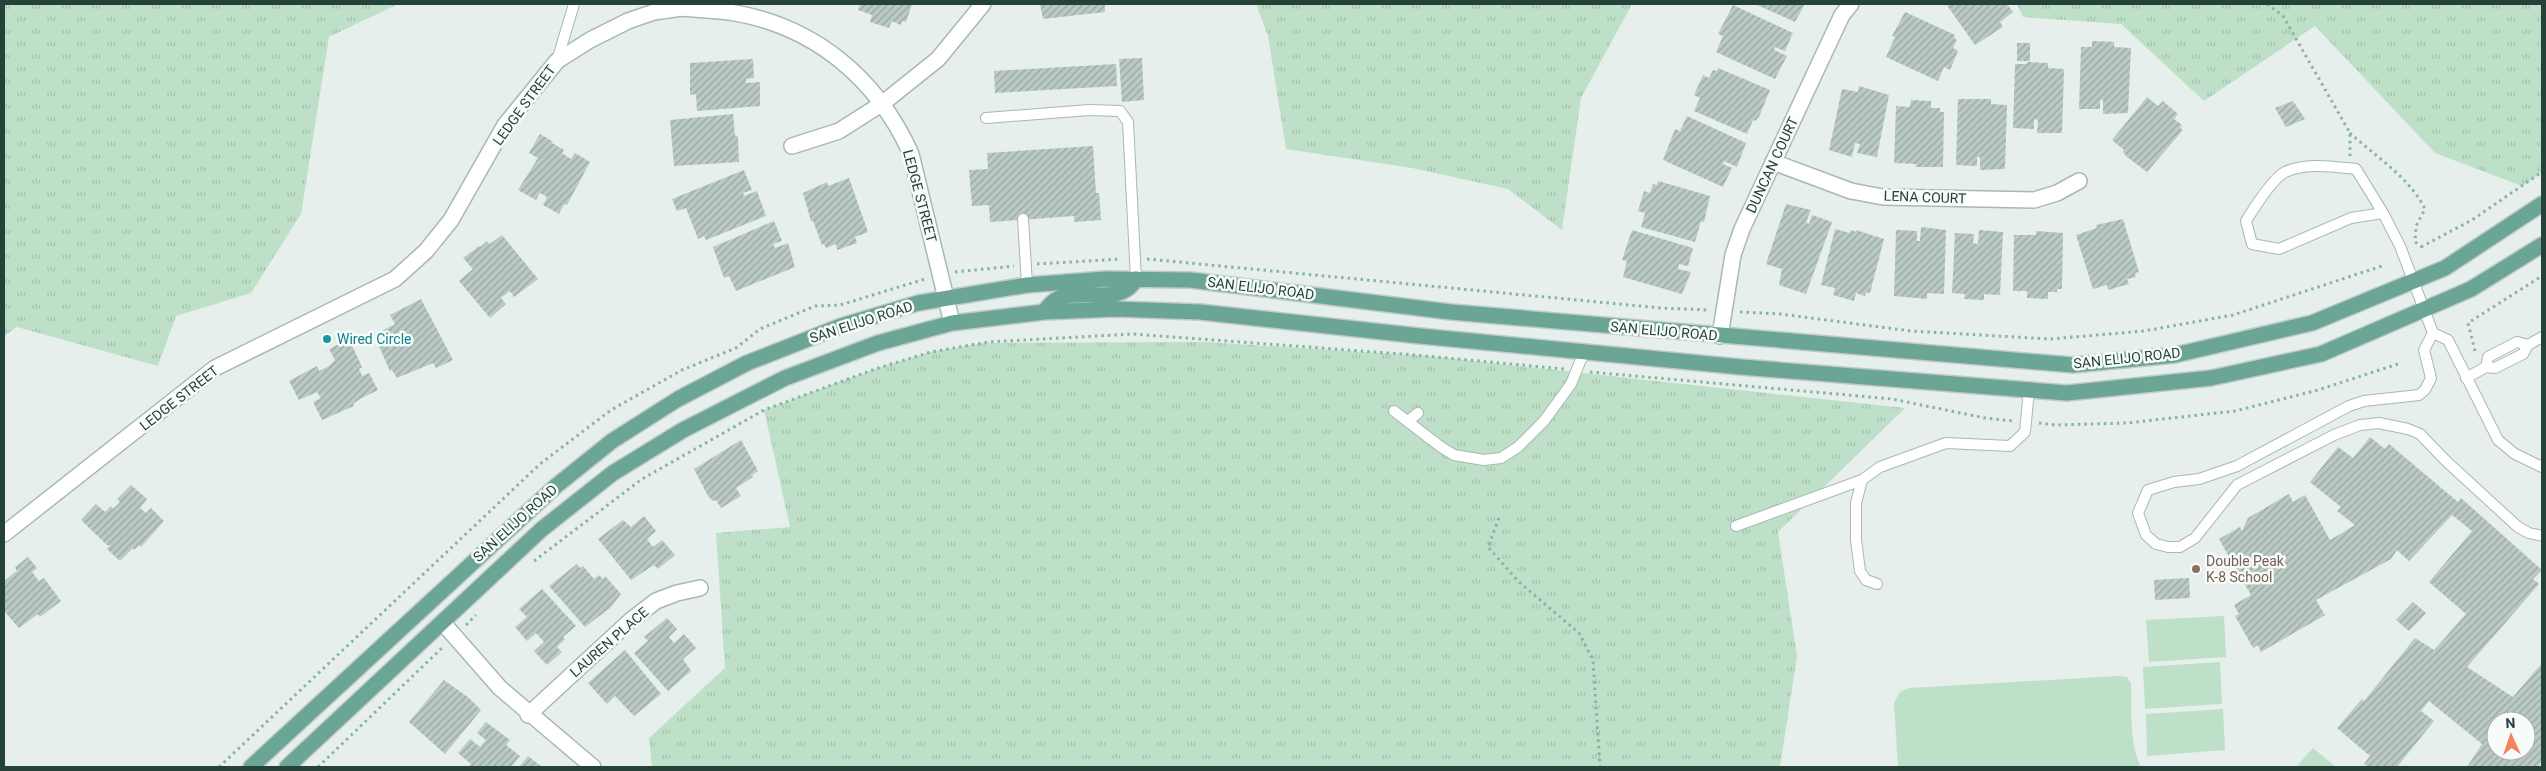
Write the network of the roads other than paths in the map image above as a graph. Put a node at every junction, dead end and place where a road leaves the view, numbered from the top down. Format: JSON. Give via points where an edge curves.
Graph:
{"nodes":[{"id":1,"x":574,"y":4,"type":"edge"},
{"id":2,"x":982,"y":4,"type":"edge"},
{"id":3,"x":1851,"y":4,"type":"edge"},
{"id":4,"x":556,"y":61,"type":"junction"},
{"id":5,"x":883,"y":104,"type":"junction"},
{"id":6,"x":986,"y":118,"type":"dead end"},
{"id":7,"x":792,"y":146,"type":"dead end"},
{"id":8,"x":1773,"y":162,"type":"junction"},
{"id":9,"x":2079,"y":181,"type":"dead end"},
{"id":10,"x":2542,"y":204,"type":"edge"},
{"id":11,"x":2383,"y":213,"type":"junction"},
{"id":12,"x":1023,"y":219,"type":"dead end"},
{"id":13,"x":2542,"y":245,"type":"edge"},
{"id":14,"x":1136,"y":279,"type":"junction"},
{"id":15,"x":2414,"y":281,"type":"junction"},
{"id":16,"x":1027,"y":285,"type":"junction"},
{"id":17,"x":946,"y":297,"type":"junction"},
{"id":18,"x":2424,"y":309,"type":"junction"},
{"id":19,"x":1044,"y":312,"type":"junction"},
{"id":20,"x":952,"y":324,"type":"junction"},
{"id":21,"x":2433,"y":333,"type":"junction"},
{"id":22,"x":1720,"y":336,"type":"junction"},
{"id":23,"x":2542,"y":337,"type":"edge"},
{"id":24,"x":1584,"y":352,"type":"junction"},
{"id":25,"x":2466,"y":378,"type":"junction"},
{"id":26,"x":2028,"y":390,"type":"junction"},
{"id":27,"x":1394,"y":411,"type":"dead end"},
{"id":28,"x":1418,"y":413,"type":"dead end"},
{"id":29,"x":1408,"y":421,"type":"junction"},
{"id":30,"x":2542,"y":467,"type":"edge"},
{"id":31,"x":1862,"y":480,"type":"junction"},
{"id":32,"x":1736,"y":526,"type":"dead end"},
{"id":33,"x":4,"y":534,"type":"edge"},
{"id":34,"x":2542,"y":536,"type":"edge"},
{"id":35,"x":1877,"y":584,"type":"dead end"},
{"id":36,"x":700,"y":588,"type":"dead end"},
{"id":37,"x":443,"y":623,"type":"junction"},
{"id":38,"x":528,"y":715,"type":"junction"},
{"id":39,"x":251,"y":767,"type":"edge"},
{"id":40,"x":287,"y":767,"type":"edge"},
{"id":41,"x":593,"y":767,"type":"edge"}],
"edges":[{"from":1,"to":4,"type":"lane"},
{"from":2,"to":5,"type":"street","via":[[938,58]]},
{"from":3,"to":8,"type":"street","name":"DUNCAN COURT","via":[[1842,15]]},
{"from":4,"to":5,"type":"street","name":"LEDGE STREET","via":[[590,40],[654,12],[682,8],[735,13],[794,30],[826,48],[860,76]]},
{"from":4,"to":33,"type":"street","name":"LEDGE STREET","via":[[505,125],[450,220],[426,251],[395,278],[215,368]]},
{"from":5,"to":7,"type":"street","via":[[839,131]]},
{"from":5,"to":17,"type":"street","name":"LEDGE STREET","via":[[901,131],[911,154]]},
{"from":6,"to":14,"type":"lane","via":[[1089,110],[1120,111],[1128,122]]},
{"from":8,"to":9,"type":"street","name":"LENA COURT","via":[[1850,191],[1883,197],[2034,200]]},
{"from":8,"to":22,"type":"street","name":"DUNCAN COURT","via":[[1733,255]]},
{"from":10,"to":15,"type":"main road","name":"SAN ELIJO ROAD","via":[[2445,268]]},
{"from":11,"to":11,"type":"lane","via":[[2351,218],[2279,249],[2252,244],[2246,222],[2258,200],[2285,172],[2320,165],[2356,169]]},
{"from":11,"to":15,"type":"lane"},
{"from":12,"to":16,"type":"lane"},
{"from":13,"to":18,"type":"main road","name":"SAN ELIJO ROAD","via":[[2471,289]]},
{"from":14,"to":16,"type":"main road","name":"SAN ELIJO ROAD"},
{"from":14,"to":19,"type":"main road","via":[[1126,292],[1063,296]]},
{"from":14,"to":22,"type":"main road","name":"SAN ELIJO ROAD","via":[[1190,280],[1451,312]]},
{"from":15,"to":18,"type":"lane"},
{"from":15,"to":22,"type":"main road","name":"SAN ELIJO ROAD","via":[[2312,323],[2175,355],[2073,365]]},
{"from":16,"to":17,"type":"main road","name":"SAN ELIJO ROAD"},
{"from":17,"to":20,"type":"street","name":"LEDGE STREET"},
{"from":17,"to":39,"type":"main road","name":"SAN ELIJO ROAD","via":[[841,326],[747,363],[678,399],[612,440],[556,486]]},
{"from":18,"to":21,"type":"lane"},
{"from":18,"to":26,"type":"main road","name":"SAN ELIJO ROAD","via":[[2321,354],[2211,378],[2067,393]]},
{"from":19,"to":20,"type":"main road","name":"SAN ELIJO ROAD"},
{"from":19,"to":24,"type":"main road","name":"SAN ELIJO ROAD","via":[[1116,309],[1200,312]]},
{"from":20,"to":37,"type":"main road","name":"SAN ELIJO ROAD","via":[[878,343],[818,364],[683,430],[613,473],[549,524]]},
{"from":21,"to":25,"type":"lane","via":[[2448,340]]},
{"from":21,"to":34,"type":"lane","via":[[2424,350],[2432,378],[2426,390],[2419,395],[2364,401],[2349,406],[2237,466],[2199,479],[2148,490],[2138,513],[2141,526],[2156,544],[2180,546],[2195,538],[2238,485],[2334,435],[2360,425],[2379,423],[2420,434],[2518,527]]},
{"from":23,"to":25,"type":"lane","via":[[2528,345],[2523,354],[2495,368],[2486,366]]},
{"from":24,"to":26,"type":"main road","name":"SAN ELIJO ROAD"},
{"from":24,"to":29,"type":"lane","via":[[1571,384],[1544,421],[1518,447],[1501,458],[1484,460],[1454,454]]},
{"from":25,"to":30,"type":"lane","via":[[2498,440],[2515,454]]},
{"from":26,"to":31,"type":"lane","via":[[2025,432],[2010,446],[1946,443],[1880,467]]},
{"from":27,"to":29,"type":"lane"},
{"from":28,"to":29,"type":"lane"},
{"from":31,"to":32,"type":"lane"},
{"from":31,"to":35,"type":"lane","via":[[1856,503],[1860,571],[1866,580]]},
{"from":36,"to":38,"type":"street","name":"LAUREN PLACE","via":[[656,601],[630,620]]},
{"from":37,"to":38,"type":"street","via":[[481,669]]},
{"from":37,"to":40,"type":"main road","name":"SAN ELIJO ROAD"},
{"from":38,"to":41,"type":"street"}]}
